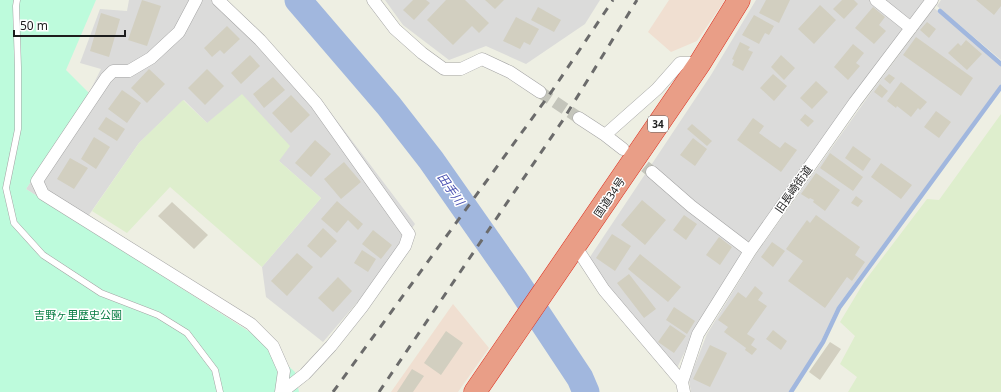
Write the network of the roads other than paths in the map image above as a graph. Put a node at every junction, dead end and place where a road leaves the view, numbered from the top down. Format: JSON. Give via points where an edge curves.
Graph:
{"nodes":[{"id":1,"x":17,"y":0,"type":"edge"},
{"id":2,"x":196,"y":0,"type":"edge"},
{"id":3,"x":218,"y":0,"type":"edge"},
{"id":4,"x":373,"y":0,"type":"edge"},
{"id":5,"x":739,"y":0,"type":"edge"},
{"id":6,"x":876,"y":0,"type":"edge"},
{"id":7,"x":932,"y":0,"type":"edge"},
{"id":8,"x":911,"y":28,"type":"junction"},
{"id":9,"x":700,"y":63,"type":"junction"},
{"id":10,"x":540,"y":92,"type":"tunnel mouth"},
{"id":11,"x":579,"y":118,"type":"tunnel mouth"},
{"id":12,"x":606,"y":134,"type":"junction"},
{"id":13,"x":623,"y":149,"type":"tunnel mouth"},
{"id":14,"x":652,"y":172,"type":"tunnel mouth"},
{"id":15,"x":576,"y":247,"type":"junction"},
{"id":16,"x":750,"y":251,"type":"junction"},
{"id":17,"x":683,"y":387,"type":"edge"},
{"id":18,"x":481,"y":389,"type":"edge"},
{"id":19,"x":220,"y":392,"type":"edge"},
{"id":20,"x":282,"y":392,"type":"edge"}],
"edges":[{"from":1,"to":19,"type":"lane","via":[[18,129],[6,188],[14,223],[43,255],[100,293],[158,315],[187,333],[215,370]]},
{"from":2,"to":20,"type":"street","via":[[179,32],[151,58],[129,71],[113,71],[106,78],[37,182],[43,194],[251,324],[273,346],[284,372]]},
{"from":3,"to":20,"type":"street","via":[[260,40],[316,103],[408,234],[405,246],[331,346],[305,374]]},
{"from":4,"to":10,"type":"street","via":[[395,29],[444,69],[461,69],[482,59],[510,72]]},
{"from":5,"to":9,"type":"highway","name":"国道34号","number":"34"},
{"from":6,"to":8,"type":"street"},
{"from":7,"to":8,"type":"street","name":"旧長崎街道"},
{"from":8,"to":16,"type":"street","name":"旧長崎街道","via":[[855,102]]},
{"from":9,"to":12,"type":"street","via":[[680,63],[658,89]]},
{"from":9,"to":15,"type":"highway","name":"国道34号","number":"34"},
{"from":11,"to":12,"type":"street"},
{"from":12,"to":13,"type":"street"},
{"from":14,"to":16,"type":"street"},
{"from":15,"to":17,"type":"street","via":[[604,290]]},
{"from":15,"to":18,"type":"highway","name":"国道34号","number":"34","via":[[496,361]]},
{"from":16,"to":17,"type":"street","name":"旧長崎街道","via":[[698,334]]}]}
